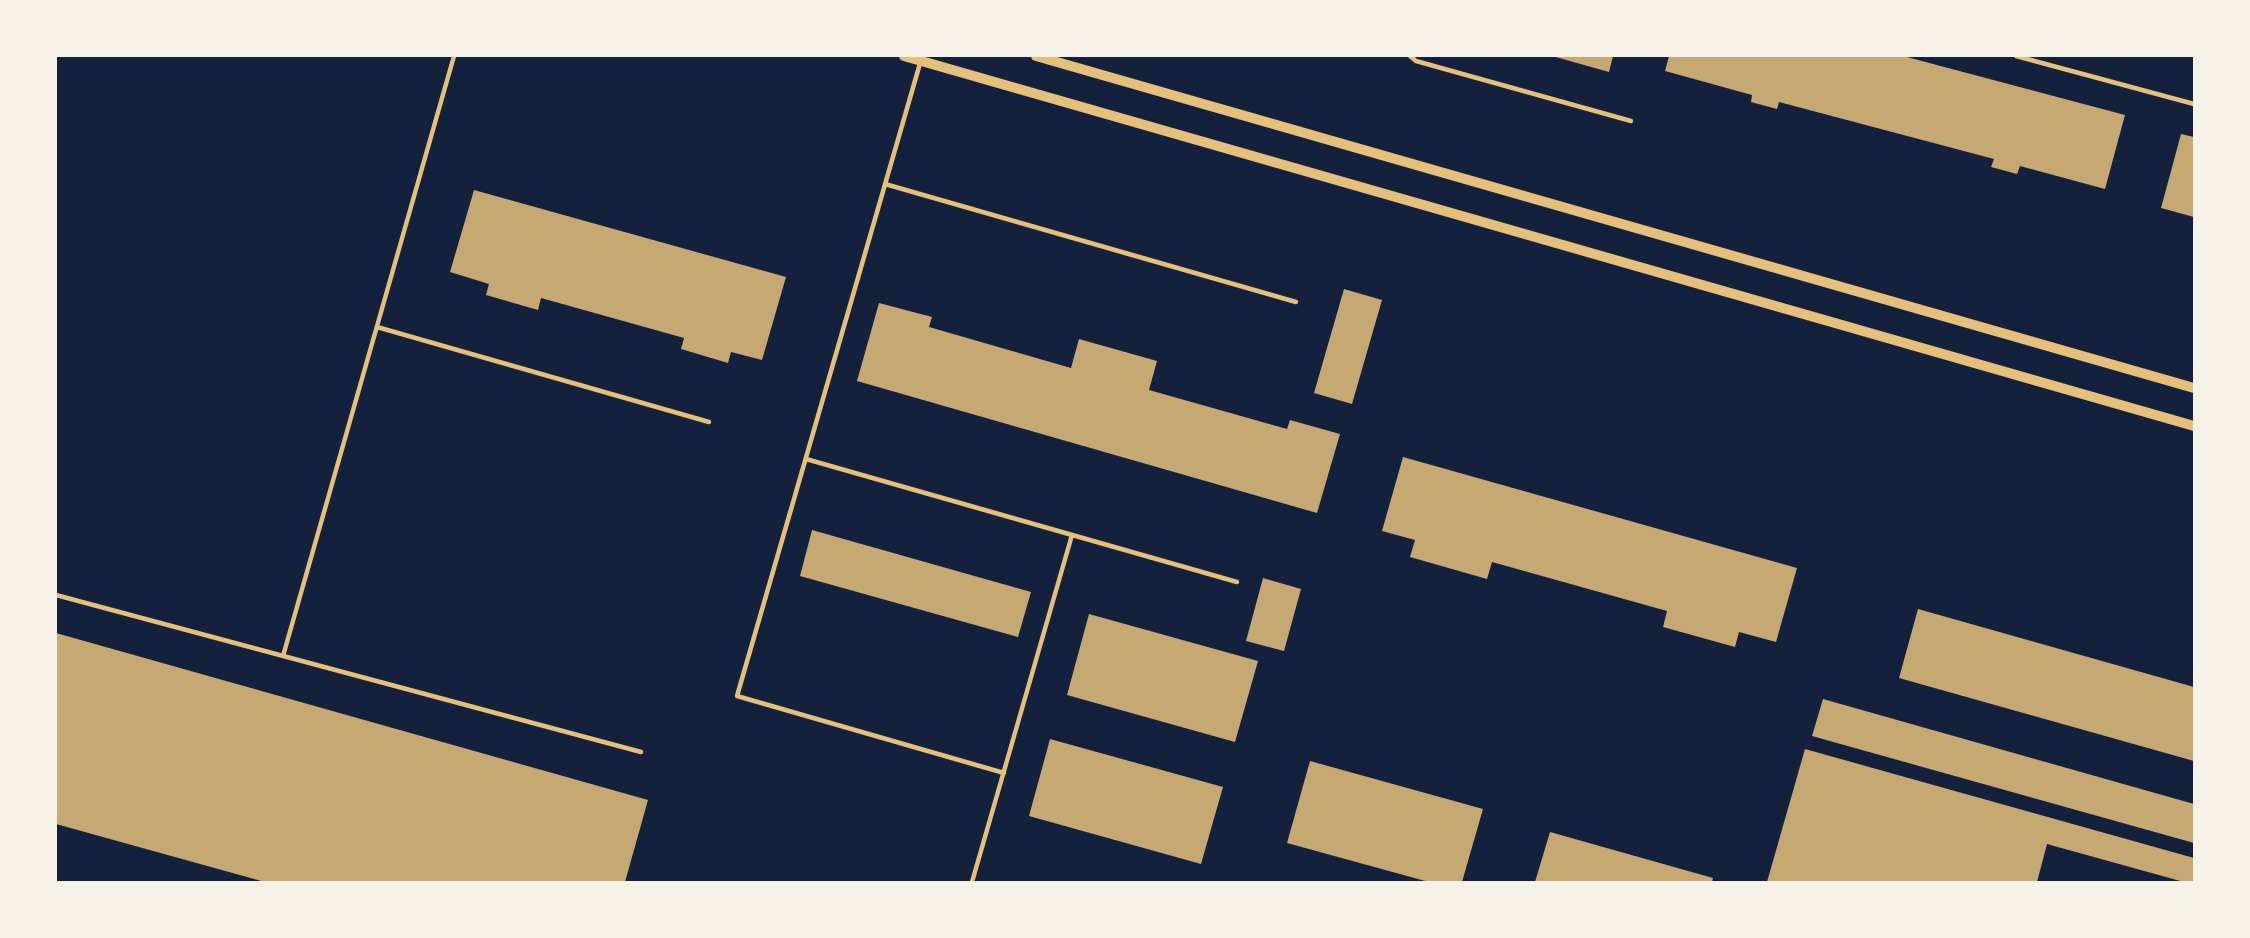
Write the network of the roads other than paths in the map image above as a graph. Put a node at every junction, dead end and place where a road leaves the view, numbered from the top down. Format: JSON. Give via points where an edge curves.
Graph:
{"nodes":[{"id":1,"x":454,"y":56,"type":"edge"},
{"id":2,"x":904,"y":56,"type":"edge"},
{"id":3,"x":1036,"y":56,"type":"edge"},
{"id":4,"x":1410,"y":56,"type":"edge"},
{"id":5,"x":2016,"y":56,"type":"edge"},
{"id":6,"x":921,"y":60,"type":"junction"},
{"id":7,"x":2194,"y":104,"type":"edge"},
{"id":8,"x":1631,"y":121,"type":"dead end"},
{"id":9,"x":885,"y":184,"type":"junction"},
{"id":10,"x":1296,"y":302,"type":"dead end"},
{"id":11,"x":377,"y":327,"type":"junction"},
{"id":12,"x":2194,"y":388,"type":"edge"},
{"id":13,"x":709,"y":422,"type":"dead end"},
{"id":14,"x":2194,"y":426,"type":"edge"},
{"id":15,"x":806,"y":459,"type":"junction"},
{"id":16,"x":1072,"y":535,"type":"junction"},
{"id":17,"x":1237,"y":582,"type":"dead end"},
{"id":18,"x":56,"y":595,"type":"edge"},
{"id":19,"x":284,"y":656,"type":"junction"},
{"id":20,"x":641,"y":752,"type":"dead end"},
{"id":21,"x":1004,"y":772,"type":"junction"},
{"id":22,"x":972,"y":882,"type":"edge"}],
"edges":[{"from":1,"to":11,"type":"lane"},
{"from":2,"to":6,"type":"street"},
{"from":3,"to":12,"type":"street"},
{"from":4,"to":8,"type":"lane","via":[[1416,62]]},
{"from":5,"to":7,"type":"lane"},
{"from":6,"to":9,"type":"lane"},
{"from":6,"to":14,"type":"street"},
{"from":9,"to":10,"type":"lane"},
{"from":9,"to":15,"type":"lane"},
{"from":11,"to":13,"type":"lane"},
{"from":11,"to":19,"type":"lane"},
{"from":15,"to":16,"type":"lane"},
{"from":15,"to":21,"type":"lane","via":[[737,696]]},
{"from":16,"to":17,"type":"lane"},
{"from":16,"to":21,"type":"lane"},
{"from":18,"to":19,"type":"lane"},
{"from":19,"to":20,"type":"lane"},
{"from":21,"to":22,"type":"lane"}]}
